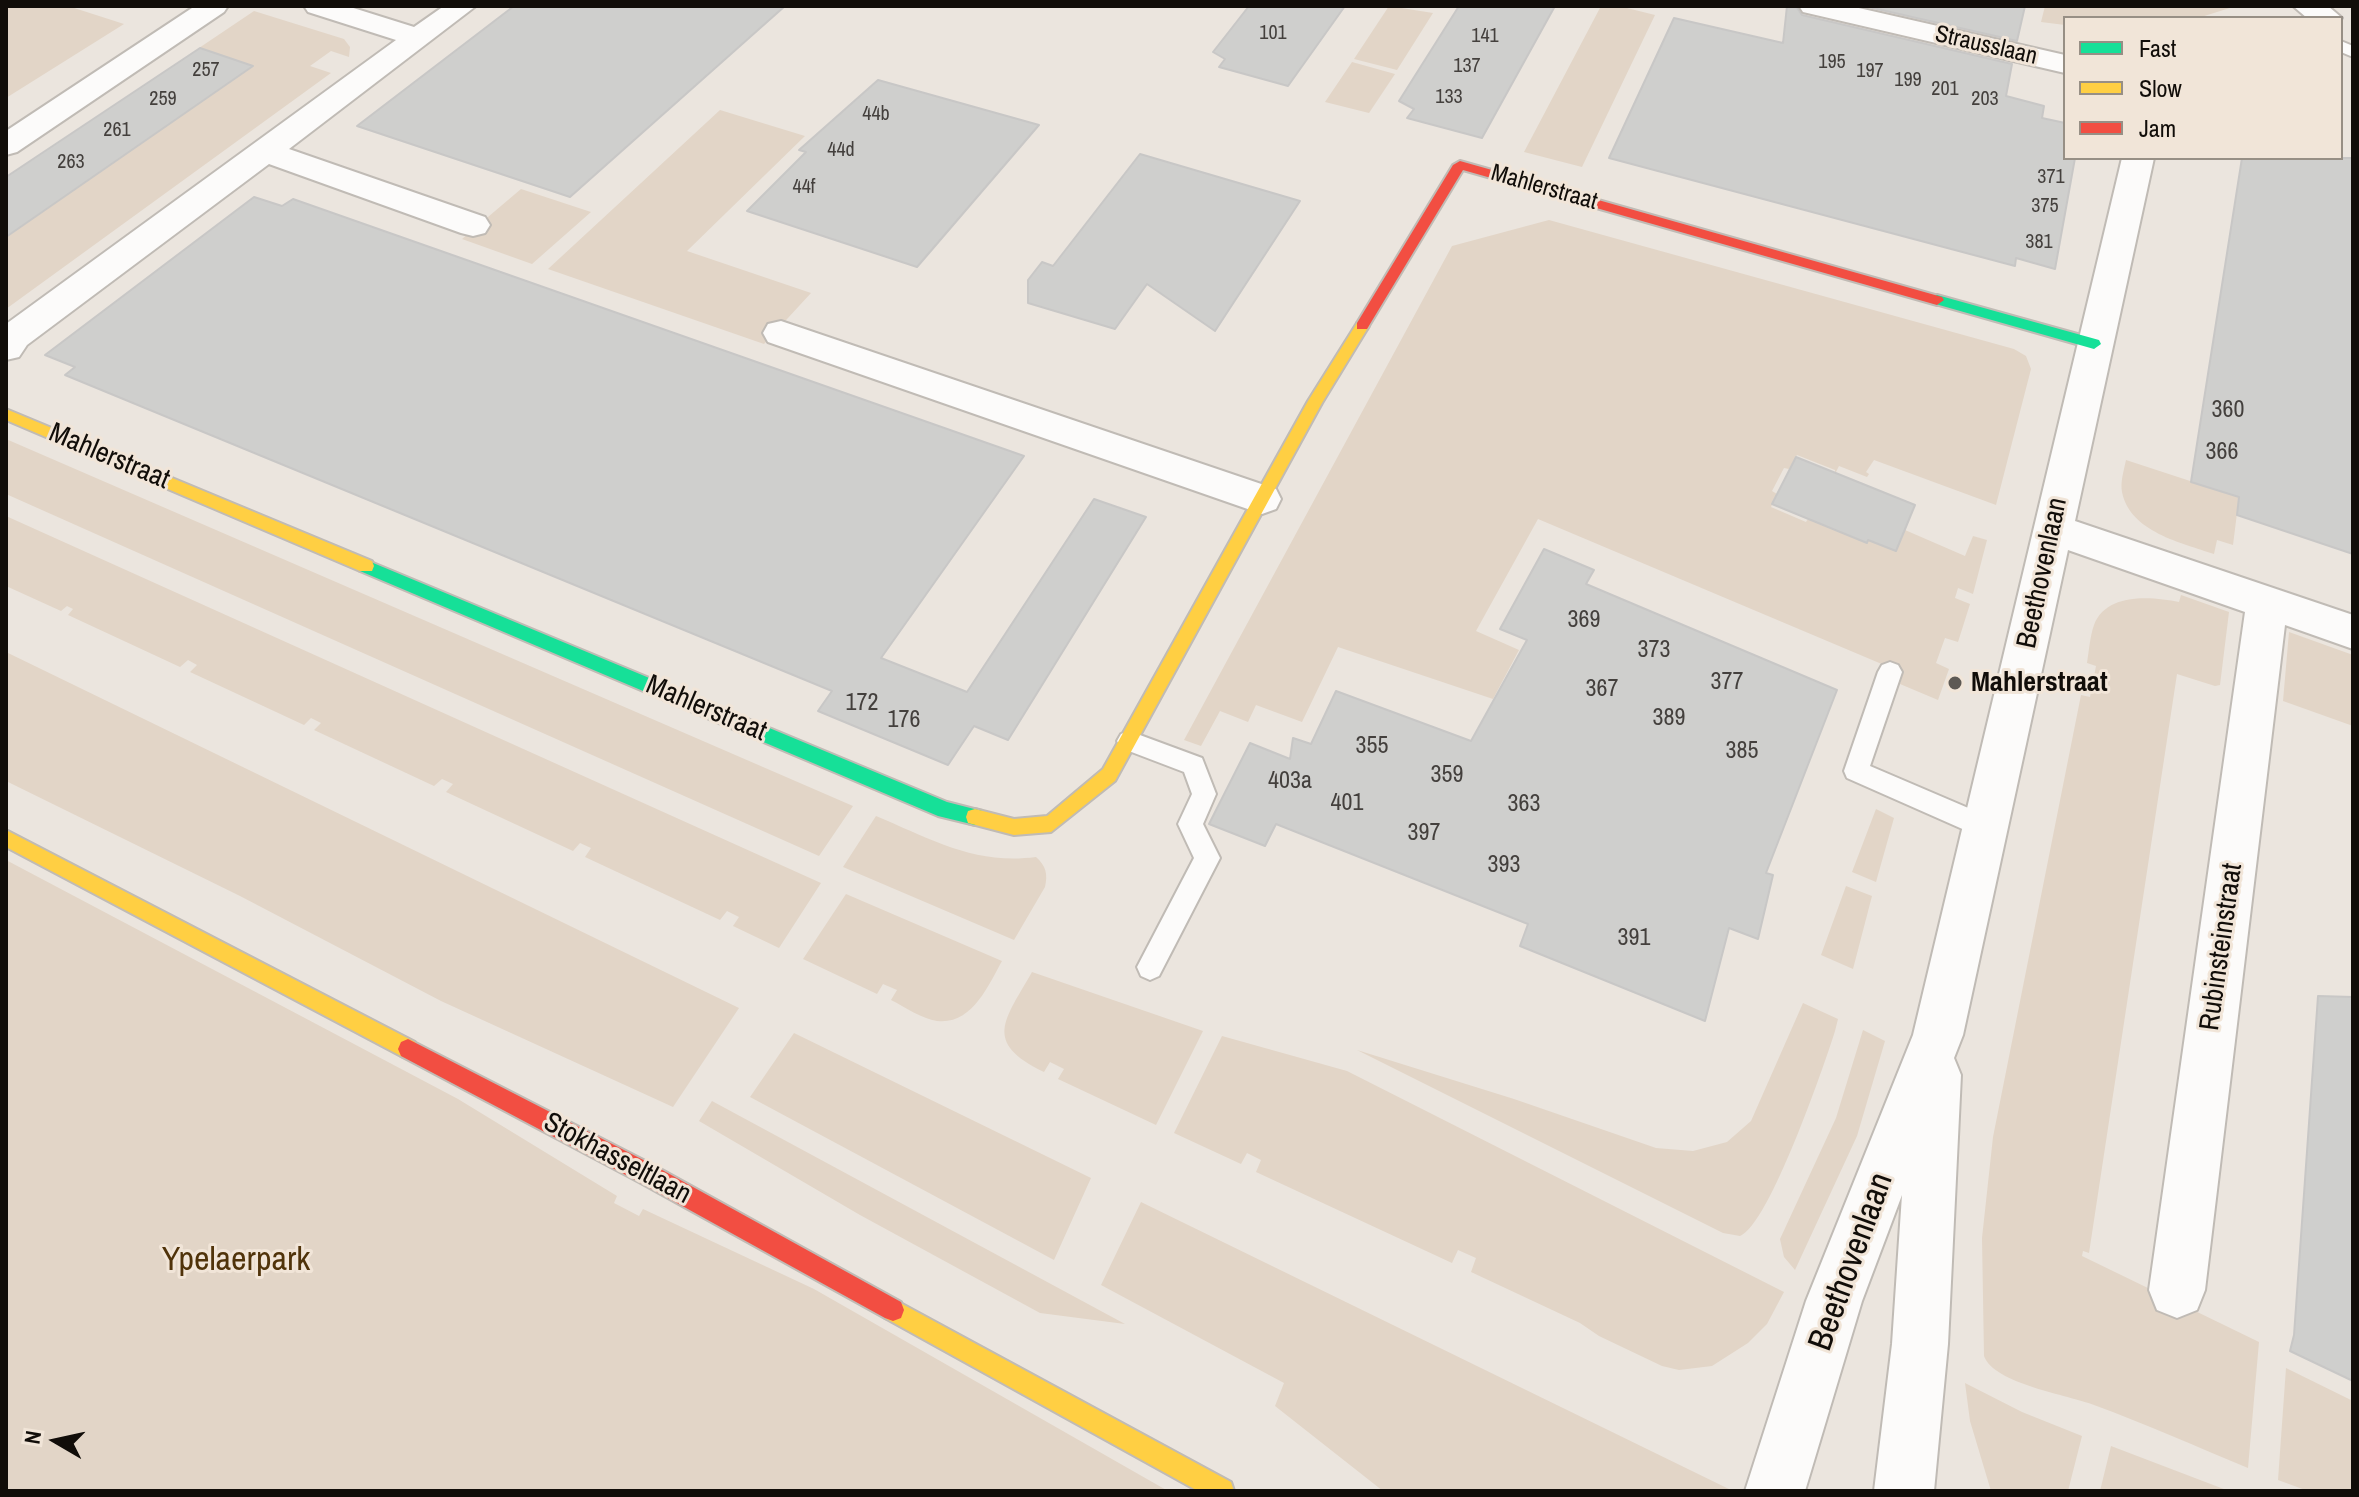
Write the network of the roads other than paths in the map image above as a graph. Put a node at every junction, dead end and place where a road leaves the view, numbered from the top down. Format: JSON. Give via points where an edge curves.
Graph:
{"nodes":[{"id":1,"x":214,"y":6,"type":"edge"},
{"id":2,"x":318,"y":6,"type":"edge"},
{"id":3,"x":462,"y":6,"type":"edge"},
{"id":4,"x":1813,"y":6,"type":"edge"},
{"id":5,"x":2307,"y":6,"type":"edge"},
{"id":6,"x":2324,"y":16,"type":"edge"},
{"id":7,"x":419,"y":38,"type":"junction"},
{"id":8,"x":2063,"y":64,"type":"edge"},
{"id":9,"x":6,"y":145,"type":"edge"},
{"id":10,"x":264,"y":151,"type":"junction"},
{"id":11,"x":2138,"y":160,"type":"edge"},
{"id":12,"x":473,"y":225,"type":"dead end"},
{"id":13,"x":781,"y":333,"type":"dead end"},
{"id":14,"x":2094,"y":344,"type":"junction"},
{"id":15,"x":6,"y":348,"type":"edge"},
{"id":16,"x":6,"y":414,"type":"edge"},
{"id":17,"x":1262,"y":499,"type":"junction"},
{"id":18,"x":2052,"y":529,"type":"junction"},
{"id":19,"x":2267,"y":603,"type":"junction"},
{"id":20,"x":2353,"y":632,"type":"edge"},
{"id":21,"x":1890,"y":672,"type":"dead end"},
{"id":22,"x":1129,"y":741,"type":"junction"},
{"id":23,"x":1985,"y":827,"type":"junction"},
{"id":24,"x":6,"y":838,"type":"edge"},
{"id":25,"x":1150,"y":967,"type":"dead end"},
{"id":26,"x":1938,"y":1035,"type":"junction"},
{"id":27,"x":2177,"y":1290,"type":"dead end"},
{"id":28,"x":1222,"y":1491,"type":"edge"},
{"id":29,"x":1775,"y":1491,"type":"edge"},
{"id":30,"x":1904,"y":1491,"type":"edge"}],
"edges":[{"from":1,"to":9,"type":"street"},
{"from":2,"to":7,"type":"street"},
{"from":3,"to":7,"type":"street"},
{"from":4,"to":8,"type":"street","name":"Strausslaan"},
{"from":5,"to":6,"type":"street"},
{"from":7,"to":10,"type":"street"},
{"from":10,"to":12,"type":"street"},
{"from":10,"to":15,"type":"street","via":[[14,336]]},
{"from":11,"to":14,"type":"street","name":"Beethovenlaan"},
{"from":13,"to":17,"type":"street"},
{"from":14,"to":17,"type":"street","name":"Mahlerstraat","via":[[1460,165]]},
{"from":14,"to":18,"type":"street","name":"Beethovenlaan"},
{"from":16,"to":22,"type":"street","name":"Mahlerstraat","via":[[945,810],[1014,827],[1051,824],[1109,775]]},
{"from":17,"to":22,"type":"street","name":"Mahlerstraat"},
{"from":18,"to":19,"type":"street"},
{"from":18,"to":23,"type":"street","name":"Beethovenlaan"},
{"from":19,"to":20,"type":"street"},
{"from":19,"to":27,"type":"street","name":"Rubinsteinstraat"},
{"from":21,"to":23,"type":"lane","via":[[1856,771]]},
{"from":22,"to":25,"type":"lane","via":[[1193,765],[1204,794],[1190,824],[1207,858]]},
{"from":23,"to":26,"type":"street","name":"Beethovenlaan"},
{"from":24,"to":28,"type":"street","name":"Stokhasseltlaan","via":[[647,1174]]},
{"from":26,"to":29,"type":"street","name":"Beethovenlaan","via":[[1834,1301]]},
{"from":26,"to":30,"type":"street","name":"Beethovenlaan","via":[[1920,1344]]}]}
